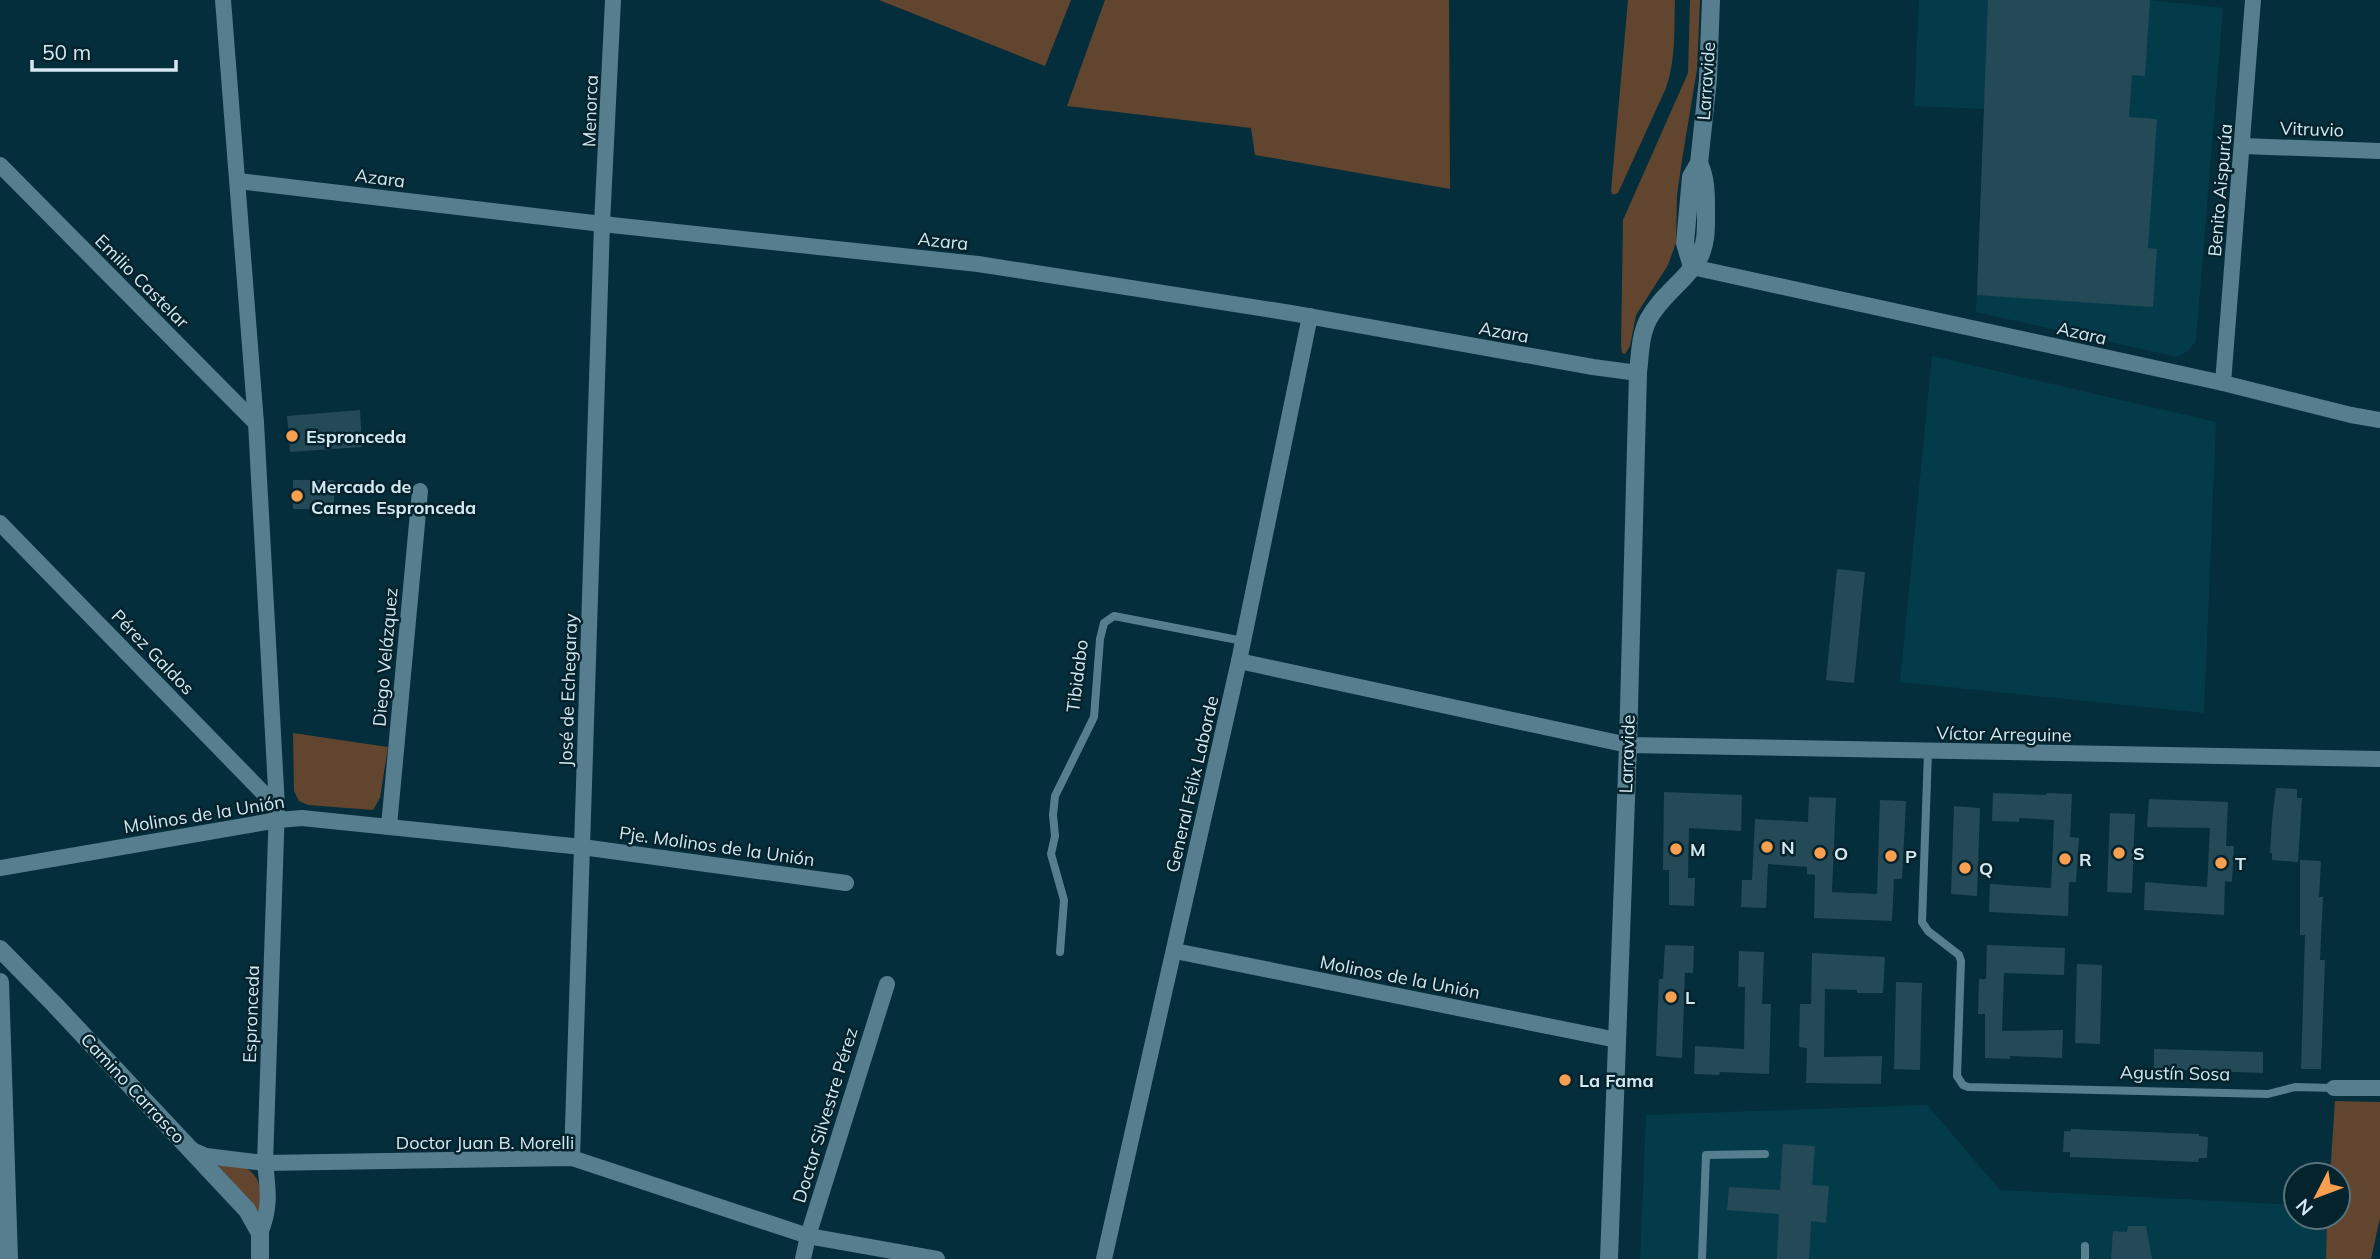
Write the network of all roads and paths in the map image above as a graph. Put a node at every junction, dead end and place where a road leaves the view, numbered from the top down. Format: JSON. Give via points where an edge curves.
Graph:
{"nodes":[{"id":1,"x":223,"y":0,"type":"edge"},
{"id":2,"x":613,"y":0,"type":"edge"},
{"id":3,"x":1711,"y":0,"type":"edge"},
{"id":4,"x":2253,"y":0,"type":"edge"},
{"id":5,"x":2243,"y":146,"type":"junction"},
{"id":6,"x":2380,"y":150,"type":"edge"},
{"id":7,"x":0,"y":165,"type":"edge"},
{"id":8,"x":239,"y":181,"type":"junction"},
{"id":9,"x":602,"y":224,"type":"junction"},
{"id":10,"x":1692,"y":267,"type":"junction"},
{"id":11,"x":1310,"y":316,"type":"junction"},
{"id":12,"x":1638,"y":373,"type":"junction"},
{"id":13,"x":2223,"y":383,"type":"junction"},
{"id":14,"x":2380,"y":420,"type":"edge"},
{"id":15,"x":256,"y":424,"type":"junction"},
{"id":16,"x":420,"y":491,"type":"dead end"},
{"id":17,"x":0,"y":523,"type":"edge"},
{"id":18,"x":1243,"y":641,"type":"junction"},
{"id":19,"x":1239,"y":661,"type":"junction"},
{"id":20,"x":1628,"y":745,"type":"junction"},
{"id":21,"x":1928,"y":752,"type":"junction"},
{"id":22,"x":2380,"y":759,"type":"edge"},
{"id":23,"x":278,"y":814,"type":"junction"},
{"id":24,"x":389,"y":826,"type":"junction"},
{"id":25,"x":582,"y":847,"type":"junction"},
{"id":26,"x":0,"y":868,"type":"edge"},
{"id":27,"x":846,"y":883,"type":"dead end"},
{"id":28,"x":0,"y":949,"type":"edge"},
{"id":29,"x":1175,"y":951,"type":"junction"},
{"id":30,"x":1060,"y":952,"type":"dead end"},
{"id":31,"x":1,"y":983,"type":"edge"},
{"id":32,"x":887,"y":984,"type":"dead end"},
{"id":33,"x":1617,"y":1040,"type":"junction"},
{"id":34,"x":2334,"y":1088,"type":"joint"},
{"id":35,"x":2380,"y":1088,"type":"edge"},
{"id":36,"x":189,"y":1148,"type":"junction"},
{"id":37,"x":1765,"y":1154,"type":"dead end"},
{"id":38,"x":572,"y":1158,"type":"junction"},
{"id":39,"x":265,"y":1163,"type":"junction"},
{"id":40,"x":260,"y":1233,"type":"junction"},
{"id":41,"x":808,"y":1236,"type":"junction"},
{"id":42,"x":2085,"y":1246,"type":"dead end"},
{"id":43,"x":9,"y":1259,"type":"edge"},
{"id":44,"x":260,"y":1259,"type":"edge"},
{"id":45,"x":803,"y":1259,"type":"edge"},
{"id":46,"x":937,"y":1259,"type":"edge"},
{"id":47,"x":1104,"y":1259,"type":"edge"},
{"id":48,"x":1609,"y":1259,"type":"edge"},
{"id":49,"x":1702,"y":1259,"type":"edge"},
{"id":50,"x":2085,"y":1259,"type":"edge"}],
"edges":[{"from":1,"to":8,"type":"street","name":"Espronceda"},
{"from":2,"to":9,"type":"street","name":"Menorca"},
{"from":3,"to":10,"type":"street","name":"Larravide","via":[[1709,79],[1699,163],[1705,176],[1706,228],[1700,256]]},
{"from":4,"to":5,"type":"street","name":"Benito Aispurúa"},
{"from":5,"to":6,"type":"street","name":"Vitruvio"},
{"from":5,"to":13,"type":"street","name":"Benito Aispurúa"},
{"from":7,"to":15,"type":"street","name":"Emilio Castelar"},
{"from":8,"to":9,"type":"street","name":"Azara"},
{"from":8,"to":15,"type":"street","name":"Espronceda"},
{"from":9,"to":11,"type":"street","name":"Azara","via":[[978,264]]},
{"from":9,"to":25,"type":"street","name":"José de Echegaray"},
{"from":10,"to":12,"type":"street","name":"Larravide","via":[[1663,297],[1647,323]]},
{"from":10,"to":13,"type":"street","name":"Azara"},
{"from":11,"to":12,"type":"street","name":"Azara"},
{"from":11,"to":18,"type":"street","name":"General Félix Laborde"},
{"from":12,"to":20,"type":"street","name":"Larravide"},
{"from":13,"to":14,"type":"street","name":"Azara"},
{"from":15,"to":23,"type":"street","name":"Espronceda"},
{"from":16,"to":24,"type":"street","name":"Diego Velázquez"},
{"from":17,"to":23,"type":"street","name":"Pérez Galdos"},
{"from":18,"to":19,"type":"street","name":"General Félix Laborde"},
{"from":18,"to":30,"type":"lane","name":"Tibidabo","via":[[1114,616],[1104,623],[1094,717],[1055,796],[1052,815],[1055,836],[1051,853],[1064,900]]},
{"from":19,"to":20,"type":"street"},
{"from":19,"to":29,"type":"street","name":"General Félix Laborde"},
{"from":20,"to":21,"type":"street","name":"Víctor Arreguine"},
{"from":20,"to":33,"type":"street","name":"Larravide"},
{"from":21,"to":22,"type":"street","name":"Víctor Arreguine"},
{"from":21,"to":34,"type":"lane","name":"Agustín Sosa","via":[[1922,922],[1961,961],[1957,1076],[1963,1085],[2268,1094],[2295,1087]]},
{"from":23,"to":24,"type":"street","name":"Molinos de la Unión"},
{"from":23,"to":26,"type":"street","name":"Molinos de la Unión"},
{"from":23,"to":39,"type":"street","name":"Espronceda"},
{"from":24,"to":25,"type":"street","name":"Molinos de la Unión"},
{"from":25,"to":27,"type":"street","name":"Pje. Molinos de la Unión"},
{"from":25,"to":38,"type":"street","name":"José de Echegaray"},
{"from":28,"to":36,"type":"street","name":"Camino Carrasco"},
{"from":29,"to":33,"type":"street","name":"Molinos de la Unión"},
{"from":29,"to":47,"type":"street","name":"General Félix Laborde"},
{"from":31,"to":43,"type":"street"},
{"from":32,"to":41,"type":"street","name":"Doctor Silvestre Pérez"},
{"from":33,"to":48,"type":"street","name":"Larravide"},
{"from":34,"to":35,"type":"street","name":"Agustín Sosa"},
{"from":36,"to":39,"type":"street","name":"Doctor Juan B. Morelli","via":[[206,1156]]},
{"from":36,"to":40,"type":"street","name":"Camino Carrasco","via":[[247,1210]]},
{"from":37,"to":49,"type":"lane","via":[[1706,1155]]},
{"from":38,"to":39,"type":"street","name":"Doctor Juan B. Morelli"},
{"from":38,"to":41,"type":"street","name":"Doctor Juan B. Morelli"},
{"from":39,"to":40,"type":"street","name":"Espronceda","via":[[267,1216]]},
{"from":40,"to":44,"type":"street"},
{"from":41,"to":45,"type":"street","name":"Doctor Silvestre Pérez"},
{"from":41,"to":46,"type":"street","name":"Doctor Juan B. Morelli"},
{"from":42,"to":50,"type":"lane"}]}
